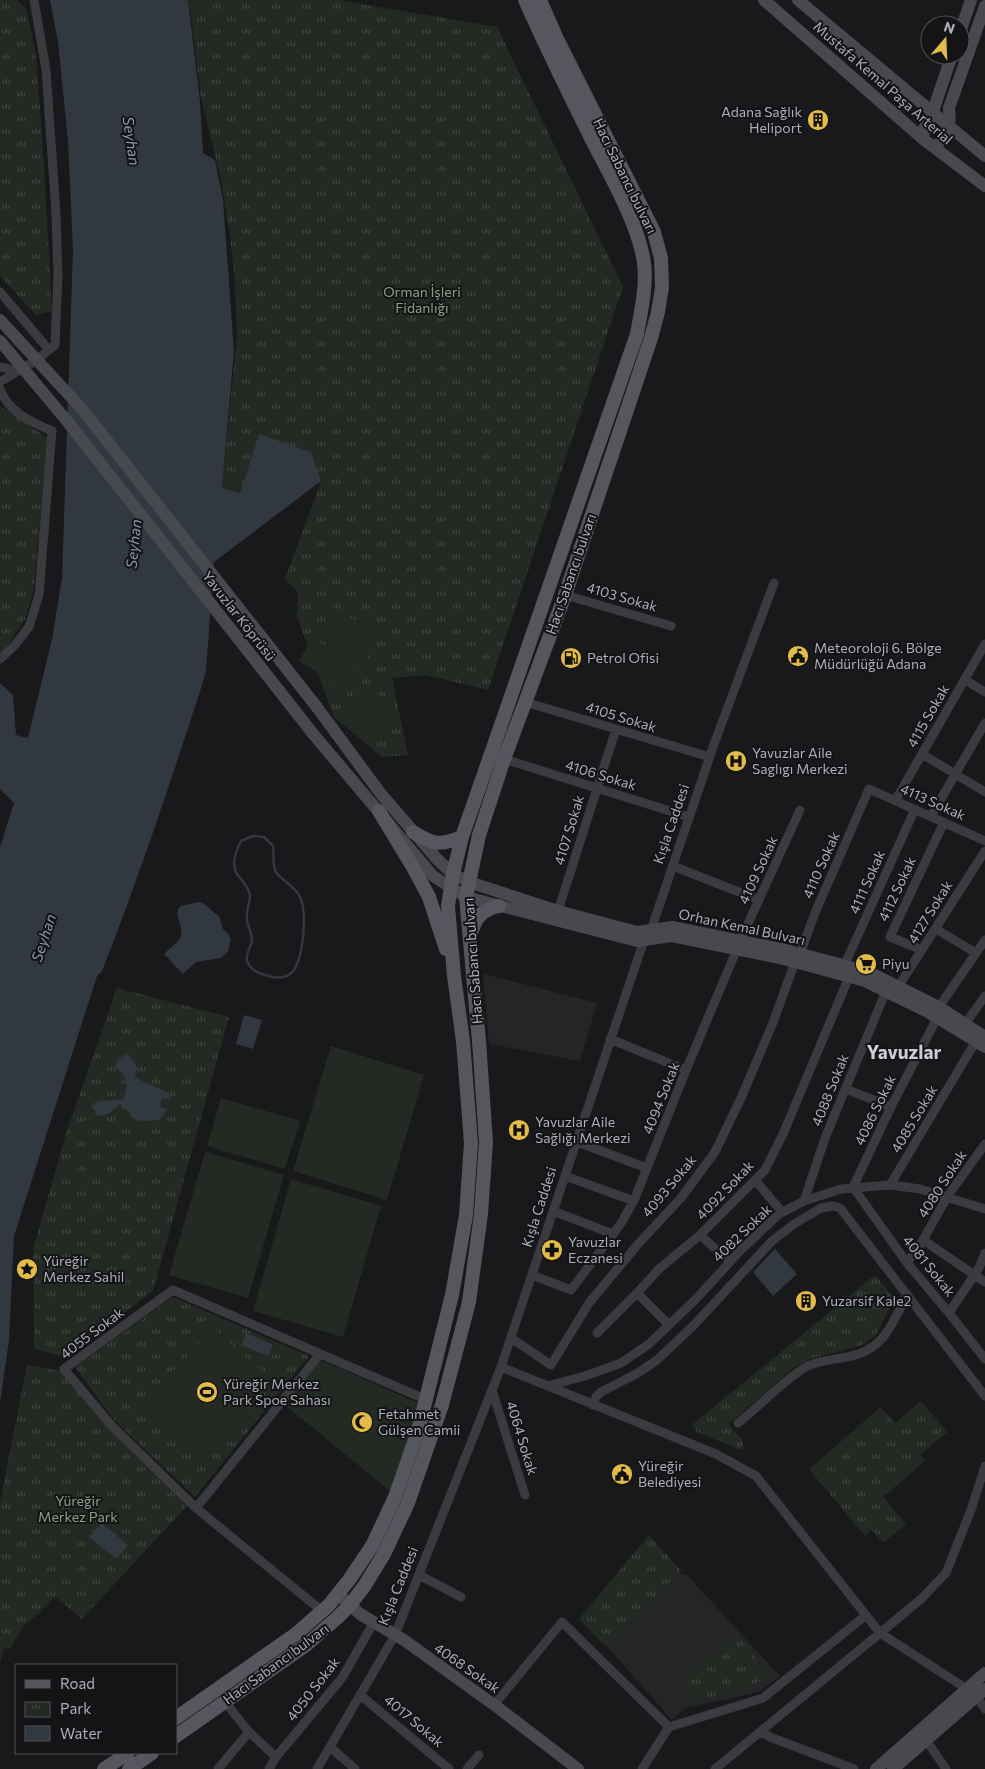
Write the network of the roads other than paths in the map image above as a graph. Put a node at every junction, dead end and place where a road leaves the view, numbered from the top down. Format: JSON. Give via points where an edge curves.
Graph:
{"nodes":[{"id":1,"x":525,"y":0,"type":"edge"},
{"id":2,"x":764,"y":0,"type":"edge"},
{"id":3,"x":798,"y":0,"type":"edge"},
{"id":4,"x":971,"y":0,"type":"edge"},
{"id":5,"x":33,"y":1,"type":"edge"},
{"id":6,"x":540,"y":1,"type":"edge"},
{"id":7,"x":985,"y":6,"type":"edge"},
{"id":8,"x":966,"y":15,"type":"edge"},
{"id":9,"x":949,"y":65,"type":"edge"},
{"id":10,"x":933,"y":111,"type":"junction"},
{"id":11,"x":950,"y":126,"type":"junction"},
{"id":12,"x":923,"y":140,"type":"junction"},
{"id":13,"x":934,"y":148,"type":"junction"},
{"id":14,"x":985,"y":156,"type":"edge"},
{"id":15,"x":985,"y":186,"type":"edge"},
{"id":16,"x":0,"y":292,"type":"edge"},
{"id":17,"x":0,"y":320,"type":"edge"},
{"id":18,"x":0,"y":341,"type":"edge"},
{"id":19,"x":49,"y":350,"type":"junction"},
{"id":20,"x":0,"y":367,"type":"edge"},
{"id":21,"x":18,"y":370,"type":"junction"},
{"id":22,"x":0,"y":382,"type":"edge"},
{"id":23,"x":0,"y":389,"type":"edge"},
{"id":24,"x":774,"y":582,"type":"dead end"},
{"id":25,"x":565,"y":595,"type":"junction"},
{"id":26,"x":671,"y":626,"type":"dead end"},
{"id":27,"x":985,"y":644,"type":"edge"},
{"id":28,"x":0,"y":659,"type":"edge"},
{"id":29,"x":964,"y":680,"type":"junction"},
{"id":30,"x":985,"y":692,"type":"edge"},
{"id":31,"x":525,"y":702,"type":"junction"},
{"id":32,"x":985,"y":723,"type":"edge"},
{"id":33,"x":616,"y":730,"type":"junction"},
{"id":34,"x":982,"y":737,"type":"edge"},
{"id":35,"x":922,"y":754,"type":"junction"},
{"id":36,"x":710,"y":758,"type":"junction"},
{"id":37,"x":504,"y":759,"type":"junction"},
{"id":38,"x":956,"y":774,"type":"junction"},
{"id":39,"x":596,"y":788,"type":"junction"},
{"id":40,"x":869,"y":789,"type":"joint"},
{"id":41,"x":985,"y":792,"type":"edge"},
{"id":42,"x":895,"y":801,"type":"junction"},
{"id":43,"x":915,"y":809,"type":"junction"},
{"id":44,"x":800,"y":810,"type":"dead end"},
{"id":45,"x":379,"y":811,"type":"junction"},
{"id":46,"x":931,"y":816,"type":"junction"},
{"id":47,"x":689,"y":817,"type":"junction"},
{"id":48,"x":944,"y":822,"type":"junction"},
{"id":49,"x":413,"y":832,"type":"junction"},
{"id":50,"x":462,"y":837,"type":"junction"},
{"id":51,"x":985,"y":840,"type":"edge"},
{"id":52,"x":985,"y":851,"type":"edge"},
{"id":53,"x":673,"y":866,"type":"junction"},
{"id":54,"x":451,"y":881,"type":"junction"},
{"id":55,"x":469,"y":882,"type":"junction"},
{"id":56,"x":466,"y":897,"type":"junction"},
{"id":57,"x":759,"y":900,"type":"junction"},
{"id":58,"x":499,"y":906,"type":"junction"},
{"id":59,"x":558,"y":911,"type":"junction"},
{"id":60,"x":936,"y":929,"type":"junction"},
{"id":61,"x":647,"y":935,"type":"junction"},
{"id":62,"x":469,"y":940,"type":"junction"},
{"id":63,"x":985,"y":940,"type":"edge"},
{"id":64,"x":739,"y":945,"type":"junction"},
{"id":65,"x":922,"y":950,"type":"junction"},
{"id":66,"x":976,"y":953,"type":"junction"},
{"id":67,"x":797,"y":958,"type":"junction"},
{"id":68,"x":847,"y":971,"type":"junction"},
{"id":69,"x":454,"y":976,"type":"junction"},
{"id":70,"x":892,"y":989,"type":"junction"},
{"id":71,"x":985,"y":996,"type":"edge"},
{"id":72,"x":938,"y":1013,"type":"junction"},
{"id":73,"x":965,"y":1024,"type":"junction"},
{"id":74,"x":610,"y":1040,"type":"junction"},
{"id":75,"x":982,"y":1041,"type":"edge"},
{"id":76,"x":686,"y":1070,"type":"junction"},
{"id":77,"x":846,"y":1089,"type":"junction"},
{"id":78,"x":891,"y":1108,"type":"junction"},
{"id":79,"x":577,"y":1142,"type":"junction"},
{"id":80,"x":985,"y":1144,"type":"edge"},
{"id":81,"x":647,"y":1168,"type":"junction"},
{"id":82,"x":565,"y":1176,"type":"junction"},
{"id":83,"x":755,"y":1180,"type":"junction"},
{"id":84,"x":890,"y":1186,"type":"junction"},
{"id":85,"x":853,"y":1187,"type":"junction"},
{"id":86,"x":948,"y":1198,"type":"junction"},
{"id":87,"x":634,"y":1201,"type":"junction"},
{"id":88,"x":804,"y":1201,"type":"junction"},
{"id":89,"x":985,"y":1209,"type":"edge"},
{"id":90,"x":553,"y":1212,"type":"junction"},
{"id":91,"x":782,"y":1212,"type":"junction"},
{"id":92,"x":613,"y":1234,"type":"junction"},
{"id":93,"x":700,"y":1235,"type":"junction"},
{"id":94,"x":923,"y":1240,"type":"junction"},
{"id":95,"x":985,"y":1253,"type":"edge"},
{"id":96,"x":730,"y":1262,"type":"junction"},
{"id":97,"x":907,"y":1263,"type":"junction"},
{"id":98,"x":532,"y":1275,"type":"junction"},
{"id":99,"x":975,"y":1275,"type":"junction"},
{"id":100,"x":985,"y":1282,"type":"edge"},
{"id":101,"x":637,"y":1293,"type":"junction"},
{"id":102,"x":907,"y":1294,"type":"junction"},
{"id":103,"x":949,"y":1313,"type":"junction"},
{"id":104,"x":669,"y":1325,"type":"junction"},
{"id":105,"x":597,"y":1333,"type":"dead end"},
{"id":106,"x":511,"y":1338,"type":"junction"},
{"id":107,"x":983,"y":1353,"type":"edge"},
{"id":108,"x":320,"y":1354,"type":"junction"},
{"id":109,"x":501,"y":1368,"type":"junction"},
{"id":110,"x":548,"y":1386,"type":"junction"},
{"id":111,"x":492,"y":1390,"type":"junction"},
{"id":112,"x":985,"y":1396,"type":"edge"},
{"id":113,"x":427,"y":1400,"type":"junction"},
{"id":114,"x":592,"y":1405,"type":"junction"},
{"id":115,"x":738,"y":1423,"type":"dead end"},
{"id":116,"x":985,"y":1466,"type":"edge"},
{"id":117,"x":525,"y":1495,"type":"dead end"},
{"id":118,"x":196,"y":1508,"type":"junction"},
{"id":119,"x":419,"y":1575,"type":"junction"},
{"id":120,"x":338,"y":1594,"type":"junction"},
{"id":121,"x":462,"y":1597,"type":"dead end"},
{"id":122,"x":350,"y":1605,"type":"junction"},
{"id":123,"x":322,"y":1611,"type":"junction"},
{"id":124,"x":865,"y":1616,"type":"junction"},
{"id":125,"x":374,"y":1622,"type":"junction"},
{"id":126,"x":880,"y":1633,"type":"junction"},
{"id":127,"x":395,"y":1635,"type":"junction"},
{"id":128,"x":985,"y":1673,"type":"edge"},
{"id":129,"x":976,"y":1691,"type":"edge"},
{"id":130,"x":360,"y":1695,"type":"junction"},
{"id":131,"x":224,"y":1702,"type":"junction"},
{"id":132,"x":494,"y":1705,"type":"junction"},
{"id":133,"x":985,"y":1708,"type":"edge"},
{"id":134,"x":178,"y":1717,"type":"edge"},
{"id":135,"x":669,"y":1727,"type":"junction"},
{"id":136,"x":249,"y":1732,"type":"junction"},
{"id":137,"x":761,"y":1732,"type":"junction"},
{"id":138,"x":178,"y":1735,"type":"edge"},
{"id":139,"x":926,"y":1740,"type":"junction"},
{"id":140,"x":330,"y":1747,"type":"junction"},
{"id":141,"x":126,"y":1754,"type":"edge"},
{"id":142,"x":150,"y":1754,"type":"edge"},
{"id":143,"x":479,"y":1754,"type":"dead end"},
{"id":144,"x":276,"y":1757,"type":"junction"},
{"id":145,"x":104,"y":1769,"type":"edge"},
{"id":146,"x":128,"y":1769,"type":"edge"},
{"id":147,"x":218,"y":1769,"type":"edge"},
{"id":148,"x":269,"y":1769,"type":"edge"},
{"id":149,"x":317,"y":1769,"type":"edge"},
{"id":150,"x":354,"y":1769,"type":"edge"},
{"id":151,"x":450,"y":1769,"type":"edge"},
{"id":152,"x":467,"y":1769,"type":"edge"},
{"id":153,"x":578,"y":1769,"type":"edge"},
{"id":154,"x":642,"y":1769,"type":"edge"},
{"id":155,"x":715,"y":1769,"type":"edge"},
{"id":156,"x":854,"y":1769,"type":"edge"},
{"id":157,"x":876,"y":1769,"type":"edge"},
{"id":158,"x":893,"y":1769,"type":"edge"},
{"id":159,"x":946,"y":1769,"type":"edge"}],
"edges":[{"from":1,"to":50,"type":"main road","name":"Hacı Sabancı bulvarı","via":[[637,234],[644,262],[644,291],[637,334]]},
{"from":2,"to":12,"type":"main road","name":"Mustafa Kemal Paşa Arterial"},
{"from":3,"to":10,"type":"main road","name":"Mustafa Kemal Paşa Arterial"},
{"from":4,"to":8,"type":"main road"},
{"from":5,"to":19,"type":"street","via":[[46,70],[56,213],[55,345]]},
{"from":6,"to":25,"type":"main road","name":"Hacı Sabancı bulvarı","via":[[654,232],[662,287],[651,338]]},
{"from":7,"to":11,"type":"main road","via":[[949,108]]},
{"from":9,"to":10,"type":"main road"},
{"from":10,"to":11,"type":"main road","name":"Mustafa Kemal Paşa Arterial"},
{"from":10,"to":12,"type":"main road","via":[[924,129]]},
{"from":11,"to":13,"type":"main road","via":[[943,141]]},
{"from":11,"to":14,"type":"main road","name":"Mustafa Kemal Paşa Arterial"},
{"from":12,"to":13,"type":"main road","name":"Mustafa Kemal Paşa Arterial"},
{"from":13,"to":15,"type":"main road","name":"Mustafa Kemal Paşa Arterial"},
{"from":16,"to":19,"type":"street"},
{"from":17,"to":49,"type":"main road","name":"Yavuzlar Köprüsü","bridge":true,"via":[[82,409]]},
{"from":18,"to":45,"type":"main road","name":"Yavuzlar Köprüsü","bridge":true,"via":[[67,421],[314,735]]},
{"from":19,"to":21,"type":"street"},
{"from":20,"to":21,"type":"street"},
{"from":21,"to":22,"type":"street"},
{"from":23,"to":28,"type":"street","via":[[22,416],[52,431],[39,595],[29,627]]},
{"from":24,"to":36,"type":"street","name":"Kışla Caddesi"},
{"from":25,"to":26,"type":"street","name":"4103 Sokak"},
{"from":25,"to":31,"type":"main road","name":"Hacı Sabancı bulvarı"},
{"from":27,"to":29,"type":"street","name":"4115 Sokak"},
{"from":29,"to":30,"type":"street"},
{"from":29,"to":35,"type":"street","name":"4115 Sokak"},
{"from":31,"to":33,"type":"street","name":"4105 Sokak"},
{"from":31,"to":37,"type":"main road","name":"Hacı Sabancı bulvarı"},
{"from":32,"to":34,"type":"street"},
{"from":33,"to":36,"type":"street","name":"4105 Sokak"},
{"from":33,"to":39,"type":"street","name":"4107 Sokak"},
{"from":34,"to":38,"type":"street"},
{"from":35,"to":38,"type":"street"},
{"from":35,"to":42,"type":"street","name":"4115 Sokak"},
{"from":36,"to":47,"type":"street","name":"Kışla Caddesi"},
{"from":37,"to":39,"type":"street","name":"4106 Sokak"},
{"from":37,"to":55,"type":"main road","name":"Hacı Sabancı bulvarı","via":[[479,835]]},
{"from":38,"to":41,"type":"street"},
{"from":38,"to":46,"type":"street"},
{"from":39,"to":47,"type":"street","name":"4106 Sokak"},
{"from":39,"to":59,"type":"street","name":"4107 Sokak"},
{"from":40,"to":42,"type":"street","name":"4113 Sokak"},
{"from":40,"to":67,"type":"street","name":"4110 Sokak"},
{"from":42,"to":43,"type":"street","name":"4113 Sokak"},
{"from":43,"to":46,"type":"street","name":"4113 Sokak"},
{"from":43,"to":68,"type":"street","name":"4111 Sokak"},
{"from":44,"to":57,"type":"street","name":"4109 Sokak"},
{"from":45,"to":54,"type":"main road","name":"Yavuzlar Köprüsü","via":[[433,876]]},
{"from":45,"to":69,"type":"main road","via":[[429,897]]},
{"from":46,"to":48,"type":"street","name":"4113 Sokak"},
{"from":47,"to":53,"type":"street","name":"Kışla Caddesi"},
{"from":48,"to":51,"type":"street","name":"4113 Sokak"},
{"from":48,"to":65,"type":"street","name":"4112 Sokak","via":[[890,937]]},
{"from":49,"to":50,"type":"main road","via":[[437,844]]},
{"from":49,"to":54,"type":"main road","name":"Yavuzlar Köprüsü"},
{"from":50,"to":54,"type":"main road","name":"Hacı Sabancı bulvarı"},
{"from":52,"to":60,"type":"street","name":"4127 Sokak"},
{"from":53,"to":57,"type":"street"},
{"from":53,"to":61,"type":"street","name":"Kışla Caddesi"},
{"from":54,"to":55,"type":"main road","name":"Orhan Kemal Bulvarı"},
{"from":54,"to":56,"type":"main road","name":"Yavuzlar Köprüsü"},
{"from":54,"to":69,"type":"main road","name":"Hacı Sabancı bulvarı","via":[[448,906]]},
{"from":55,"to":56,"type":"main road","name":"Hacı Sabancı bulvarı"},
{"from":55,"to":59,"type":"main road","name":"Orhan Kemal Bulvarı"},
{"from":56,"to":58,"type":"main road","name":"Orhan Kemal Bulvarı"},
{"from":56,"to":62,"type":"main road","name":"Hacı Sabancı bulvarı"},
{"from":57,"to":64,"type":"street","name":"4109 Sokak"},
{"from":58,"to":61,"type":"main road","name":"Orhan Kemal Bulvarı","via":[[637,941]]},
{"from":58,"to":62,"type":"main road","via":[[481,913]]},
{"from":59,"to":61,"type":"main road","name":"Orhan Kemal Bulvarı"},
{"from":60,"to":65,"type":"street","name":"4127 Sokak"},
{"from":60,"to":66,"type":"street"},
{"from":61,"to":64,"type":"main road","name":"Orhan Kemal Bulvarı"},
{"from":61,"to":74,"type":"street","name":"Kışla Caddesi"},
{"from":62,"to":122,"type":"main road","name":"Hacı Sabancı bulvarı","via":[[486,1142],[481,1214],[468,1302],[442,1405],[408,1503],[384,1554]]},
{"from":63,"to":66,"type":"street","name":"4086 Sokak"},
{"from":64,"to":67,"type":"main road","name":"Orhan Kemal Bulvarı"},
{"from":64,"to":76,"type":"street","name":"4094 Sokak"},
{"from":65,"to":70,"type":"street","name":"4127 Sokak"},
{"from":66,"to":72,"type":"street","name":"4086 Sokak"},
{"from":67,"to":68,"type":"main road","name":"Orhan Kemal Bulvarı"},
{"from":67,"to":106,"type":"street","name":"4093 Sokak","via":[[770,1029],[715,1152],[681,1198],[589,1303],[551,1365]]},
{"from":68,"to":70,"type":"main road","name":"Orhan Kemal Bulvarı"},
{"from":68,"to":83,"type":"street","name":"4092 Sokak","via":[[783,1134],[765,1170]]},
{"from":69,"to":113,"type":"main road","name":"Hacı Sabancı bulvarı","via":[[463,1041],[470,1143],[466,1215],[452,1295]]},
{"from":70,"to":72,"type":"main road","name":"Orhan Kemal Bulvarı"},
{"from":70,"to":77,"type":"street","name":"4088 Sokak"},
{"from":71,"to":73,"type":"street"},
{"from":72,"to":73,"type":"main road","name":"Orhan Kemal Bulvarı"},
{"from":72,"to":75,"type":"main road","name":"Orhan Kemal Bulvarı"},
{"from":72,"to":78,"type":"street","name":"4086 Sokak"},
{"from":73,"to":75,"type":"main road","name":"Orhan Kemal Bulvarı"},
{"from":74,"to":76,"type":"street"},
{"from":74,"to":79,"type":"street","name":"Kışla Caddesi"},
{"from":75,"to":84,"type":"street","name":"4085 Sokak"},
{"from":76,"to":81,"type":"street","name":"4094 Sokak"},
{"from":77,"to":78,"type":"street"},
{"from":77,"to":88,"type":"street","name":"4088 Sokak"},
{"from":78,"to":85,"type":"street","name":"4086 Sokak"},
{"from":79,"to":81,"type":"street"},
{"from":79,"to":82,"type":"street","name":"Kışla Caddesi"},
{"from":80,"to":86,"type":"street","name":"4080 Sokak"},
{"from":81,"to":87,"type":"street","name":"4094 Sokak"},
{"from":82,"to":87,"type":"street"},
{"from":82,"to":90,"type":"street","name":"Kışla Caddesi"},
{"from":83,"to":91,"type":"street"},
{"from":83,"to":93,"type":"street","name":"4092 Sokak"},
{"from":84,"to":85,"type":"street","name":"4082 Sokak"},
{"from":84,"to":86,"type":"street","name":"4082 Sokak","via":[[920,1189]]},
{"from":85,"to":88,"type":"street","name":"4082 Sokak"},
{"from":85,"to":97,"type":"street","name":"4081 Sokak"},
{"from":86,"to":89,"type":"street","name":"4082 Sokak"},
{"from":86,"to":94,"type":"street","name":"4080 Sokak"},
{"from":87,"to":92,"type":"street","name":"4094 Sokak"},
{"from":88,"to":91,"type":"street","name":"4082 Sokak"},
{"from":90,"to":92,"type":"street"},
{"from":90,"to":98,"type":"street","name":"Kışla Caddesi"},
{"from":91,"to":96,"type":"street","name":"4082 Sokak"},
{"from":92,"to":98,"type":"street","name":"4094 Sokak","via":[[571,1290]]},
{"from":93,"to":96,"type":"street"},
{"from":93,"to":101,"type":"street","name":"4092 Sokak","via":[[660,1268]]},
{"from":94,"to":97,"type":"street","name":"4080 Sokak"},
{"from":94,"to":99,"type":"street"},
{"from":95,"to":99,"type":"street"},
{"from":96,"to":104,"type":"street","name":"4082 Sokak"},
{"from":97,"to":103,"type":"street","name":"4081 Sokak"},
{"from":98,"to":106,"type":"street","name":"Kışla Caddesi"},
{"from":99,"to":100,"type":"street"},
{"from":99,"to":103,"type":"street"},
{"from":101,"to":104,"type":"street"},
{"from":101,"to":105,"type":"street","name":"4092 Sokak"},
{"from":102,"to":112,"type":"street"},
{"from":102,"to":114,"type":"street","via":[[840,1208],[821,1208],[772,1241],[657,1360],[602,1392]]},
{"from":102,"to":115,"type":"street","via":[[891,1328],[876,1344],[858,1355],[808,1366]]},
{"from":103,"to":107,"type":"street","name":"4081 Sokak"},
{"from":104,"to":110,"type":"street","name":"4082 Sokak","via":[[621,1363]]},
{"from":106,"to":109,"type":"street","name":"Kışla Caddesi"},
{"from":108,"to":113,"type":"street","name":"4055 Sokak"},
{"from":108,"to":118,"type":"street"},
{"from":108,"to":118,"type":"street","name":"4055 Sokak","via":[[173,1290],[64,1369],[111,1425]]},
{"from":109,"to":110,"type":"street"},
{"from":109,"to":111,"type":"street","name":"Kışla Caddesi"},
{"from":110,"to":114,"type":"street"},
{"from":111,"to":117,"type":"street","name":"4064 Sokak"},
{"from":111,"to":119,"type":"street","name":"Kışla Caddesi"},
{"from":113,"to":120,"type":"main road","name":"Hacı Sabancı bulvarı","via":[[395,1497],[372,1546]]},
{"from":114,"to":124,"type":"street","via":[[716,1454],[756,1476]]},
{"from":116,"to":126,"type":"street","via":[[946,1573]]},
{"from":118,"to":123,"type":"street","name":"4055 Sokak"},
{"from":119,"to":121,"type":"street"},
{"from":119,"to":127,"type":"street","name":"Kışla Caddesi"},
{"from":120,"to":122,"type":"main road","name":"4068 Sokak"},
{"from":120,"to":123,"type":"main road","name":"Hacı Sabancı bulvarı"},
{"from":122,"to":125,"type":"main road","name":"4068 Sokak"},
{"from":122,"to":131,"type":"main road","name":"Hacı Sabancı bulvarı","via":[[306,1645]]},
{"from":123,"to":134,"type":"main road","name":"Hacı Sabancı bulvarı","via":[[296,1634]]},
{"from":124,"to":126,"type":"street"},
{"from":124,"to":135,"type":"street","via":[[763,1698]]},
{"from":125,"to":127,"type":"main road","name":"4068 Sokak"},
{"from":125,"to":144,"type":"street","name":"4050 Sokak","via":[[342,1678]]},
{"from":126,"to":129,"type":"street"},
{"from":126,"to":137,"type":"street"},
{"from":127,"to":130,"type":"street","name":"Kışla Caddesi"},
{"from":127,"to":132,"type":"main road","name":"4068 Sokak"},
{"from":128,"to":129,"type":"main road"},
{"from":129,"to":133,"type":"street"},
{"from":129,"to":139,"type":"main road"},
{"from":129,"to":157,"type":"main road"},
{"from":130,"to":140,"type":"street","name":"Kışla Caddesi"},
{"from":130,"to":151,"type":"street","name":"4017 Sokak"},
{"from":131,"to":136,"type":"street"},
{"from":131,"to":138,"type":"main road","name":"Hacı Sabancı bulvarı"},
{"from":132,"to":135,"type":"street","via":[[562,1622]]},
{"from":132,"to":153,"type":"main road","name":"4068 Sokak"},
{"from":135,"to":154,"type":"street"},
{"from":136,"to":144,"type":"street"},
{"from":136,"to":147,"type":"street"},
{"from":137,"to":155,"type":"street"},
{"from":137,"to":156,"type":"street"},
{"from":139,"to":158,"type":"main road"},
{"from":139,"to":159,"type":"street"},
{"from":140,"to":149,"type":"street","name":"Kışla Caddesi"},
{"from":140,"to":150,"type":"street"},
{"from":141,"to":145,"type":"main road"},
{"from":142,"to":146,"type":"main road"},
{"from":143,"to":152,"type":"street"},
{"from":144,"to":148,"type":"street","name":"4050 Sokak"}]}
